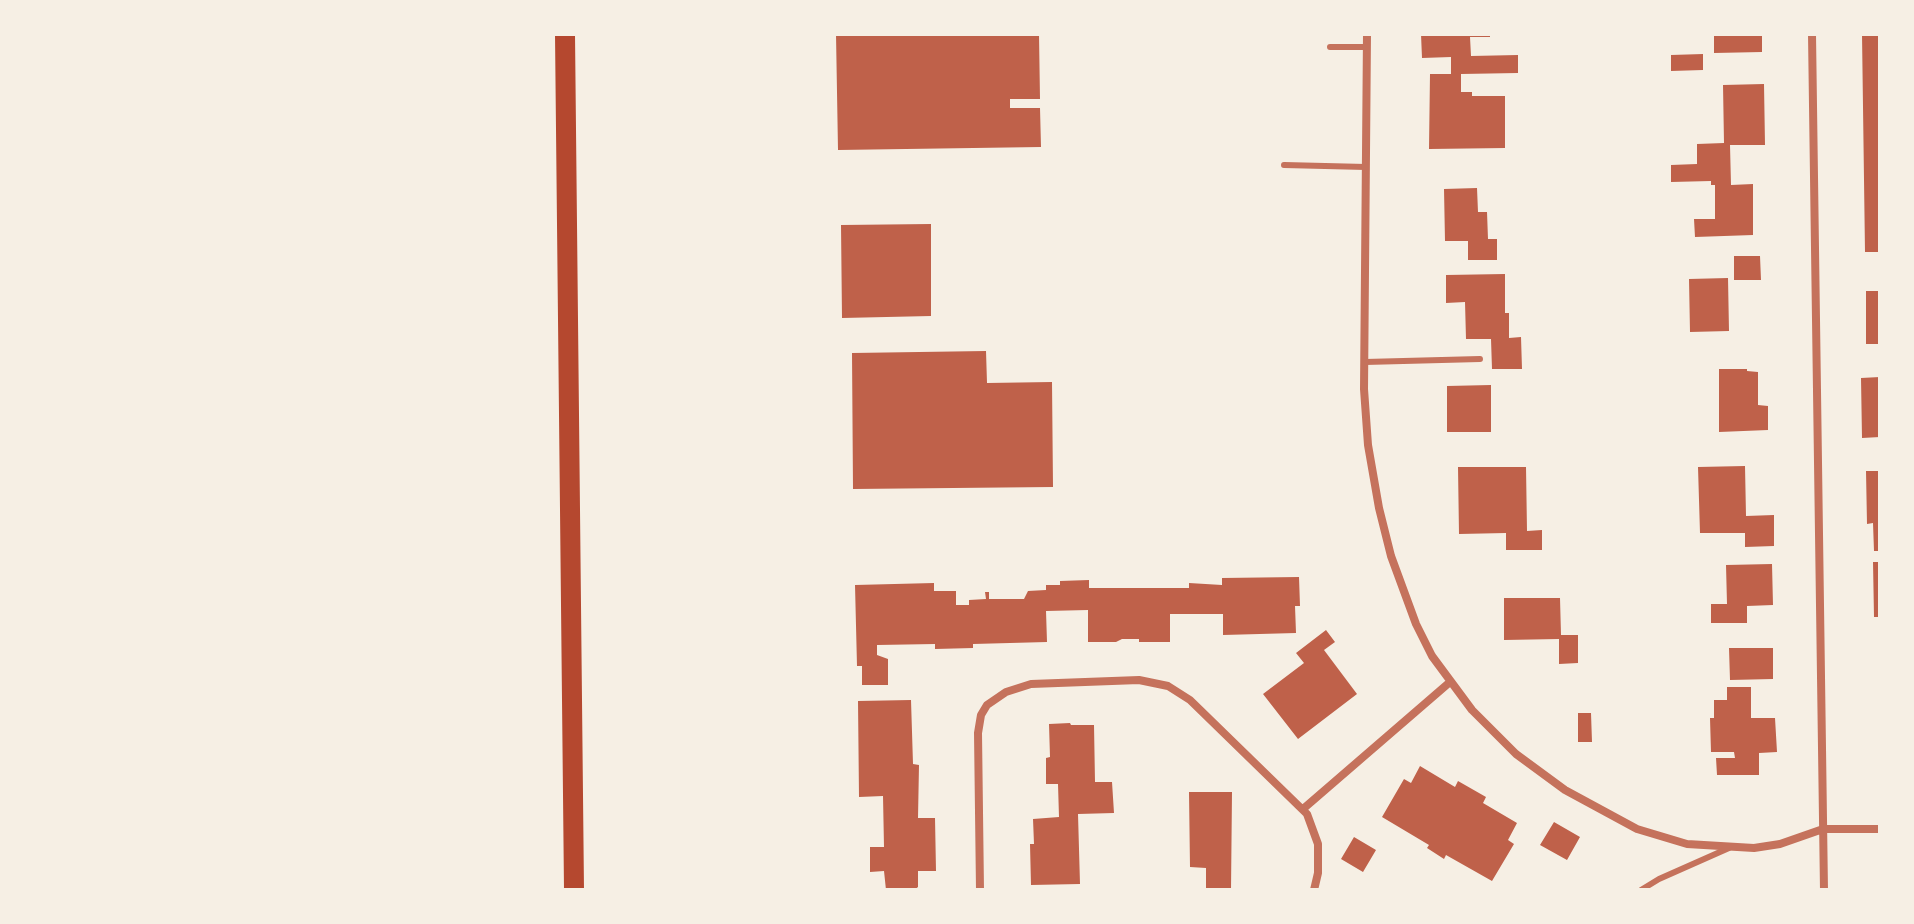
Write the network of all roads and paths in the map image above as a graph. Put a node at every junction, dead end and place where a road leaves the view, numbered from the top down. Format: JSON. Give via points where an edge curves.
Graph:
{"nodes":[{"id":1,"x":565,"y":34,"type":"edge"},
{"id":2,"x":1367,"y":34,"type":"edge"},
{"id":3,"x":1812,"y":34,"type":"edge"},
{"id":4,"x":1330,"y":47,"type":"dead end"},
{"id":5,"x":1367,"y":47,"type":"junction"},
{"id":6,"x":1284,"y":165,"type":"dead end"},
{"id":7,"x":1366,"y":167,"type":"junction"},
{"id":8,"x":1480,"y":359,"type":"dead end"},
{"id":9,"x":1365,"y":362,"type":"junction"},
{"id":10,"x":1450,"y":682,"type":"junction"},
{"id":11,"x":1303,"y":809,"type":"junction"},
{"id":12,"x":1823,"y":829,"type":"junction"},
{"id":13,"x":1880,"y":829,"type":"edge"},
{"id":14,"x":1729,"y":848,"type":"junction"},
{"id":15,"x":574,"y":890,"type":"edge"},
{"id":16,"x":980,"y":890,"type":"edge"},
{"id":17,"x":1314,"y":890,"type":"edge"},
{"id":18,"x":1641,"y":890,"type":"edge"},
{"id":19,"x":1824,"y":890,"type":"edge"}],
"edges":[{"from":1,"to":15,"type":"main road"},
{"from":2,"to":5,"type":"street"},
{"from":3,"to":12,"type":"street"},
{"from":4,"to":5,"type":"lane"},
{"from":5,"to":7,"type":"street"},
{"from":6,"to":7,"type":"lane"},
{"from":7,"to":9,"type":"street"},
{"from":8,"to":9,"type":"lane"},
{"from":9,"to":10,"type":"street","via":[[1368,445],[1384,532],[1416,624]]},
{"from":10,"to":11,"type":"street"},
{"from":10,"to":14,"type":"street","via":[[1516,754],[1588,804],[1666,839]]},
{"from":11,"to":16,"type":"street","via":[[1197,707],[1168,686],[1139,680],[1025,686],[991,701],[979,721]]},
{"from":11,"to":17,"type":"street","via":[[1318,844]]},
{"from":12,"to":13,"type":"street"},
{"from":12,"to":14,"type":"street","via":[[1780,844]]},
{"from":12,"to":19,"type":"street"},
{"from":14,"to":18,"type":"lane"}]}
